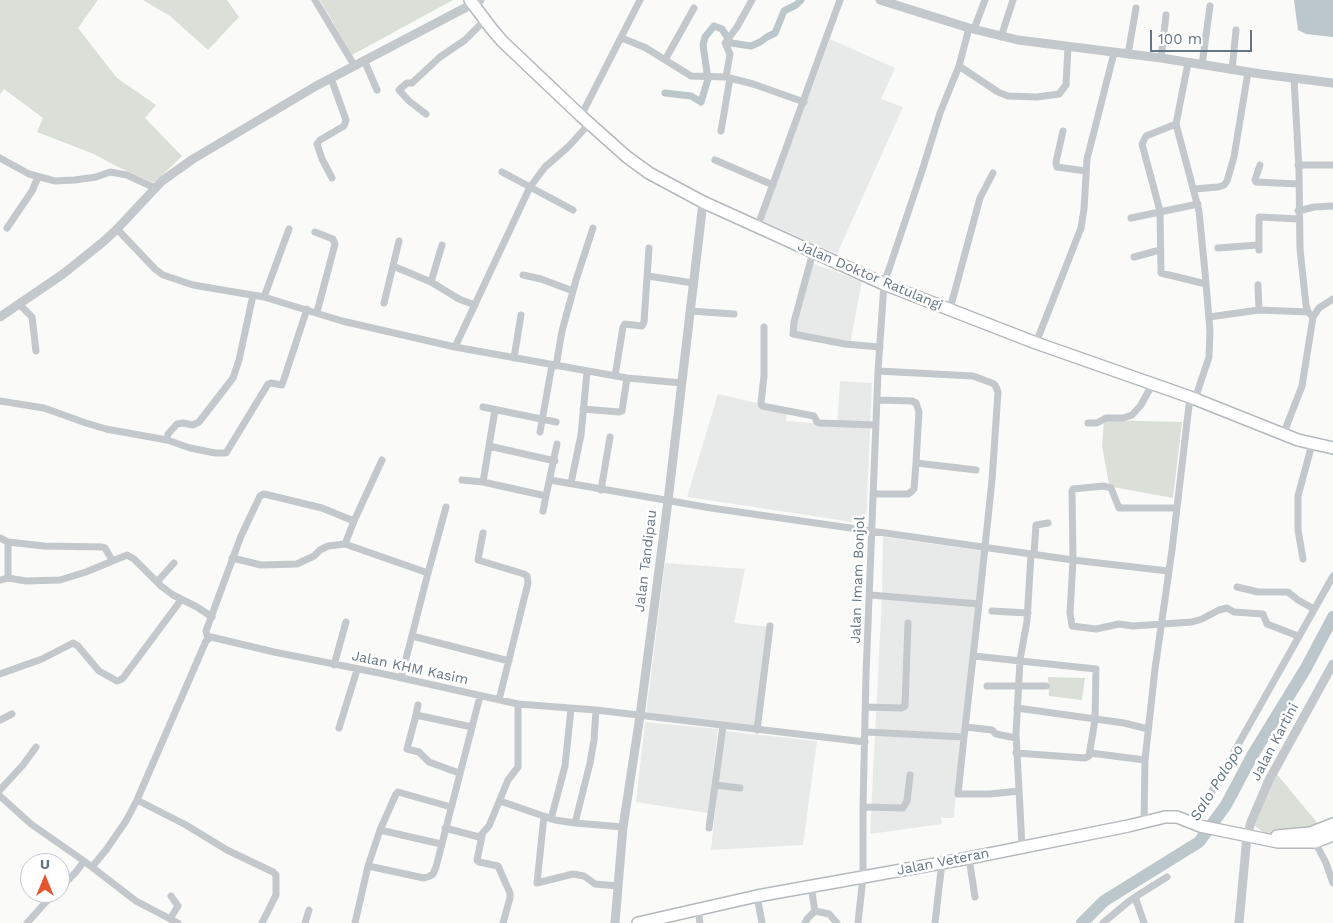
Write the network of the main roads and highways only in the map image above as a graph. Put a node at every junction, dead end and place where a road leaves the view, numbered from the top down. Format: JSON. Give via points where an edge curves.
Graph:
{"nodes":[{"id":1,"x":474,"y":1,"type":"edge"},
{"id":2,"x":1333,"y":448,"type":"edge"},
{"id":3,"x":1333,"y":824,"type":"edge"},
{"id":4,"x":1333,"y":835,"type":"edge"},
{"id":5,"x":1262,"y":839,"type":"junction"},
{"id":6,"x":638,"y":923,"type":"edge"}],
"edges":[{"from":1,"to":2,"type":"highway","name":"Jalan Doktor Ratulangi","via":[[502,41],[585,120],[637,165],[703,202],[884,284],[1284,435]]},
{"from":3,"to":5,"type":"highway","via":[[1310,833]]},
{"from":4,"to":5,"type":"highway","via":[[1314,842]]},
{"from":5,"to":6,"type":"highway","name":"Jalan Veteran","via":[[1197,825],[1172,816],[969,858],[756,896]]}]}
